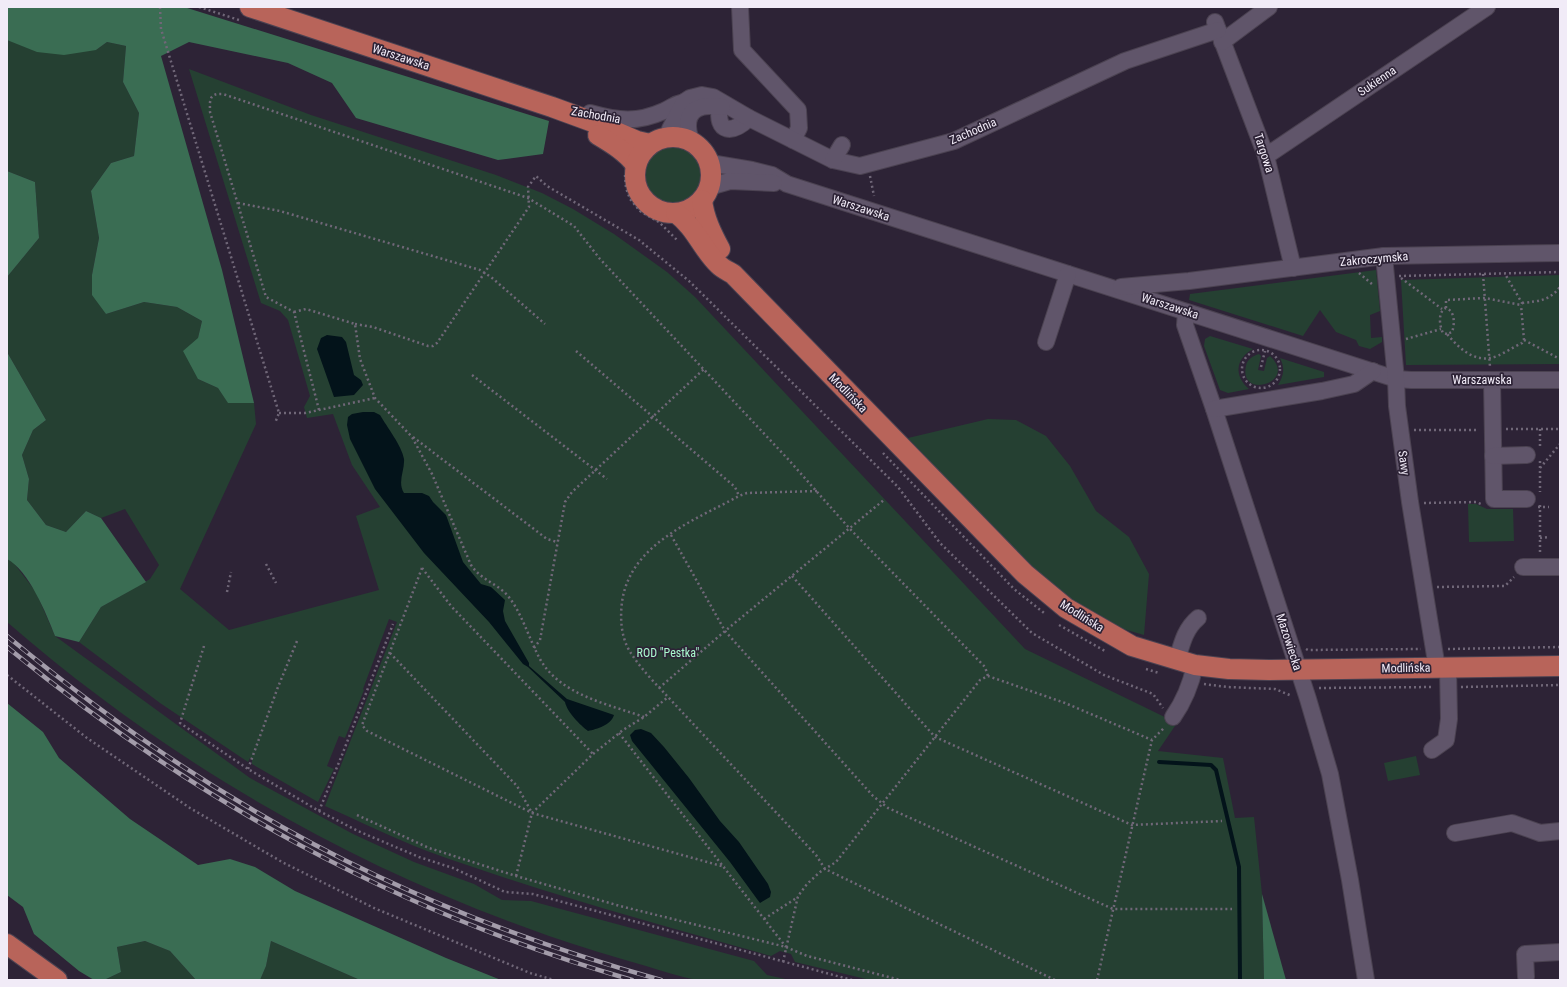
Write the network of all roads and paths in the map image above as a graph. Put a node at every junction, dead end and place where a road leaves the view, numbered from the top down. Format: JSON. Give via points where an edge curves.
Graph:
{"nodes":[{"id":1,"x":160,"y":7,"type":"edge"},
{"id":2,"x":199,"y":7,"type":"edge"},
{"id":3,"x":740,"y":7,"type":"edge"},
{"id":4,"x":1269,"y":7,"type":"edge"},
{"id":5,"x":1487,"y":7,"type":"edge"},
{"id":6,"x":248,"y":14,"type":"edge"},
{"id":7,"x":1218,"y":32,"type":"junction"},
{"id":8,"x":684,"y":102,"type":"junction"},
{"id":9,"x":552,"y":107,"type":"junction"},
{"id":10,"x":724,"y":107,"type":"junction"},
{"id":11,"x":669,"y":137,"type":"junction"},
{"id":12,"x":793,"y":140,"type":"junction"},
{"id":13,"x":692,"y":142,"type":"junction"},
{"id":14,"x":650,"y":144,"type":"junction"},
{"id":15,"x":842,"y":145,"type":"dead end"},
{"id":16,"x":1266,"y":156,"type":"junction"},
{"id":17,"x":833,"y":160,"type":"junction"},
{"id":18,"x":710,"y":163,"type":"junction"},
{"id":19,"x":631,"y":168,"type":"junction"},
{"id":20,"x":870,"y":177,"type":"dead end"},
{"id":21,"x":787,"y":184,"type":"junction"},
{"id":22,"x":706,"y":194,"type":"junction"},
{"id":23,"x":874,"y":196,"type":"dead end"},
{"id":24,"x":528,"y":198,"type":"junction"},
{"id":25,"x":238,"y":202,"type":"junction"},
{"id":26,"x":667,"y":218,"type":"junction"},
{"id":27,"x":1560,"y":253,"type":"edge"},
{"id":28,"x":1384,"y":256,"type":"junction"},
{"id":29,"x":1293,"y":268,"type":"junction"},
{"id":30,"x":1355,"y":270,"type":"dead end"},
{"id":31,"x":1560,"y":272,"type":"edge"},
{"id":32,"x":484,"y":273,"type":"junction"},
{"id":33,"x":733,"y":274,"type":"junction"},
{"id":34,"x":1068,"y":274,"type":"junction"},
{"id":35,"x":1483,"y":274,"type":"junction"},
{"id":36,"x":1505,"y":274,"type":"junction"},
{"id":37,"x":1190,"y":281,"type":"junction"},
{"id":38,"x":1389,"y":281,"type":"junction"},
{"id":39,"x":1110,"y":287,"type":"junction"},
{"id":40,"x":1560,"y":287,"type":"edge"},
{"id":41,"x":1485,"y":298,"type":"junction"},
{"id":42,"x":1521,"y":304,"type":"junction"},
{"id":43,"x":1164,"y":305,"type":"junction"},
{"id":44,"x":1446,"y":308,"type":"junction"},
{"id":45,"x":1442,"y":309,"type":"junction"},
{"id":46,"x":294,"y":312,"type":"junction"},
{"id":47,"x":1186,"y":312,"type":"junction"},
{"id":48,"x":355,"y":324,"type":"junction"},
{"id":49,"x":545,"y":324,"type":"dead end"},
{"id":50,"x":1441,"y":329,"type":"junction"},
{"id":51,"x":1447,"y":334,"type":"junction"},
{"id":52,"x":1402,"y":340,"type":"dead end"},
{"id":53,"x":1524,"y":340,"type":"junction"},
{"id":54,"x":1046,"y":342,"type":"dead end"},
{"id":55,"x":1265,"y":350,"type":"junction"},
{"id":56,"x":576,"y":351,"type":"dead end"},
{"id":57,"x":1491,"y":358,"type":"junction"},
{"id":58,"x":1560,"y":359,"type":"edge"},
{"id":59,"x":1262,"y":367,"type":"dead end"},
{"id":60,"x":704,"y":369,"type":"junction"},
{"id":61,"x":1373,"y":371,"type":"junction"},
{"id":62,"x":472,"y":375,"type":"dead end"},
{"id":63,"x":1491,"y":375,"type":"junction"},
{"id":64,"x":1396,"y":379,"type":"junction"},
{"id":65,"x":1560,"y":380,"type":"edge"},
{"id":66,"x":375,"y":398,"type":"junction"},
{"id":67,"x":1214,"y":409,"type":"junction"},
{"id":68,"x":320,"y":410,"type":"junction"},
{"id":69,"x":279,"y":413,"type":"junction"},
{"id":70,"x":653,"y":417,"type":"junction"},
{"id":71,"x":275,"y":423,"type":"dead end"},
{"id":72,"x":412,"y":437,"type":"junction"},
{"id":73,"x":1560,"y":444,"type":"edge"},
{"id":74,"x":1527,"y":455,"type":"dead end"},
{"id":75,"x":1493,"y":456,"type":"junction"},
{"id":76,"x":1540,"y":468,"type":"dead end"},
{"id":77,"x":596,"y":470,"type":"junction"},
{"id":78,"x":607,"y":479,"type":"dead end"},
{"id":79,"x":817,"y":491,"type":"junction"},
{"id":80,"x":739,"y":496,"type":"junction"},
{"id":81,"x":885,"y":499,"type":"dead end"},
{"id":82,"x":1527,"y":499,"type":"dead end"},
{"id":83,"x":850,"y":529,"type":"junction"},
{"id":84,"x":670,"y":535,"type":"junction"},
{"id":85,"x":1549,"y":537,"type":"dead end"},
{"id":86,"x":1540,"y":538,"type":"dead end"},
{"id":87,"x":557,"y":542,"type":"junction"},
{"id":88,"x":266,"y":564,"type":"dead end"},
{"id":89,"x":1523,"y":567,"type":"joint"},
{"id":90,"x":1560,"y":567,"type":"edge"},
{"id":91,"x":231,"y":572,"type":"dead end"},
{"id":92,"x":792,"y":576,"type":"junction"},
{"id":93,"x":276,"y":583,"type":"dead end"},
{"id":94,"x":1424,"y":587,"type":"junction"},
{"id":95,"x":228,"y":592,"type":"dead end"},
{"id":96,"x":1198,"y":618,"type":"dead end"},
{"id":97,"x":393,"y":624,"type":"dead end"},
{"id":98,"x":725,"y":631,"type":"junction"},
{"id":99,"x":297,"y":641,"type":"dead end"},
{"id":100,"x":204,"y":646,"type":"dead end"},
{"id":101,"x":534,"y":648,"type":"junction"},
{"id":102,"x":390,"y":653,"type":"junction"},
{"id":103,"x":1186,"y":662,"type":"junction"},
{"id":104,"x":1560,"y":666,"type":"edge"},
{"id":105,"x":1442,"y":668,"type":"junction"},
{"id":106,"x":1298,"y":670,"type":"junction"},
{"id":107,"x":7,"y":675,"type":"edge"},
{"id":108,"x":988,"y":676,"type":"junction"},
{"id":109,"x":659,"y":688,"type":"junction"},
{"id":110,"x":668,"y":697,"type":"junction"},
{"id":111,"x":644,"y":717,"type":"junction"},
{"id":112,"x":1170,"y":721,"type":"junction"},
{"id":113,"x":619,"y":733,"type":"junction"},
{"id":114,"x":935,"y":737,"type":"junction"},
{"id":115,"x":1152,"y":740,"type":"junction"},
{"id":116,"x":1432,"y":750,"type":"dead end"},
{"id":117,"x":593,"y":754,"type":"junction"},
{"id":118,"x":248,"y":769,"type":"junction"},
{"id":119,"x":882,"y":804,"type":"junction"},
{"id":120,"x":319,"y":811,"type":"junction"},
{"id":121,"x":532,"y":813,"type":"junction"},
{"id":122,"x":357,"y":815,"type":"dead end"},
{"id":123,"x":1222,"y":821,"type":"dead end"},
{"id":124,"x":1132,"y":825,"type":"junction"},
{"id":125,"x":1560,"y":831,"type":"edge"},
{"id":126,"x":1455,"y":833,"type":"dead end"},
{"id":127,"x":725,"y":867,"type":"junction"},
{"id":128,"x":825,"y":869,"type":"junction"},
{"id":129,"x":516,"y":876,"type":"junction"},
{"id":130,"x":798,"y":896,"type":"junction"},
{"id":131,"x":1113,"y":909,"type":"junction"},
{"id":132,"x":1232,"y":909,"type":"dead end"},
{"id":133,"x":764,"y":919,"type":"junction"},
{"id":134,"x":7,"y":944,"type":"edge"},
{"id":135,"x":786,"y":948,"type":"junction"},
{"id":136,"x":1560,"y":952,"type":"edge"},
{"id":137,"x":783,"y":962,"type":"junction"},
{"id":138,"x":1526,"y":977,"type":"dead end"},
{"id":139,"x":56,"y":980,"type":"edge"},
{"id":140,"x":554,"y":980,"type":"edge"},
{"id":141,"x":852,"y":980,"type":"edge"},
{"id":142,"x":900,"y":980,"type":"edge"},
{"id":143,"x":1055,"y":980,"type":"edge"},
{"id":144,"x":1097,"y":980,"type":"edge"},
{"id":145,"x":1366,"y":980,"type":"edge"}],
"edges":[{"from":1,"to":69,"type":"path","via":[[161,29]]},
{"from":2,"to":6,"type":"path"},
{"from":3,"to":12,"type":"street","via":[[742,50],[798,110],[799,128]]},
{"from":4,"to":7,"type":"street"},
{"from":5,"to":16,"type":"street","name":"Sukienna"},
{"from":6,"to":9,"type":"main road","name":"Warszawska"},
{"from":7,"to":16,"type":"street","name":"Targowa"},
{"from":7,"to":17,"type":"street","name":"Zachodnia","via":[[1125,62],[954,141],[860,166]]},
{"from":8,"to":9,"type":"street","name":"Zachodnia","via":[[648,117],[631,120]]},
{"from":8,"to":10,"type":"street","name":"Zachodnia","via":[[702,96],[713,98]]},
{"from":8,"to":11,"type":"street"},
{"from":9,"to":14,"type":"main road","name":"Warszawska"},
{"from":9,"to":19,"type":"main road","name":"Warszawska","via":[[621,149],[630,156]]},
{"from":10,"to":12,"type":"street","name":"Zachodnia","via":[[718,121],[731,130],[749,118]]},
{"from":10,"to":13,"type":"street","via":[[701,107],[690,114],[688,133]]},
{"from":11,"to":13,"type":"main road","via":[[680,137]]},
{"from":11,"to":14,"type":"main road"},
{"from":12,"to":17,"type":"street","name":"Zachodnia"},
{"from":13,"to":18,"type":"main road","via":[[705,153]]},
{"from":14,"to":19,"type":"main road"},
{"from":15,"to":17,"type":"street"},
{"from":16,"to":29,"type":"street","name":"Targowa"},
{"from":18,"to":21,"type":"street","name":"Warszawska","via":[[772,175]]},
{"from":18,"to":22,"type":"main road","via":[[712,173]]},
{"from":19,"to":26,"type":"main road","via":[[642,197],[648,204],[666,213]]},
{"from":19,"to":26,"type":"path","via":[[626,188],[630,199],[640,212]]},
{"from":20,"to":23,"type":"path"},
{"from":21,"to":22,"type":"street","name":"Warszawska","via":[[730,181]]},
{"from":21,"to":34,"type":"street","name":"Warszawska"},
{"from":22,"to":26,"type":"main road","via":[[695,207]]},
{"from":22,"to":33,"type":"main road","name":"Modlińska","via":[[703,210],[707,224]]},
{"from":24,"to":25,"type":"path","via":[[216,94],[210,101],[210,112]]},
{"from":24,"to":32,"type":"path","via":[[529,207]]},
{"from":24,"to":60,"type":"path","via":[[574,226],[600,259]]},
{"from":24,"to":112,"type":"path","via":[[528,187],[536,176],[547,186],[639,240],[689,281],[898,487],[940,543],[1032,633],[1104,675],[1153,694]]},
{"from":25,"to":32,"type":"path","via":[[280,212]]},
{"from":25,"to":46,"type":"path","via":[[266,297]]},
{"from":26,"to":33,"type":"main road","name":"Modlińska","via":[[690,226],[719,265]]},
{"from":27,"to":28,"type":"street","name":"Zakroczymska"},
{"from":28,"to":29,"type":"street","name":"Zakroczymska"},
{"from":28,"to":38,"type":"street","name":"Sawy"},
{"from":29,"to":37,"type":"street","name":"Zakroczymska"},
{"from":30,"to":38,"type":"path"},
{"from":31,"to":36,"type":"path"},
{"from":32,"to":48,"type":"path","via":[[433,346]]},
{"from":32,"to":49,"type":"path","via":[[492,277]]},
{"from":33,"to":103,"type":"main road","name":"Modlińska","via":[[1025,574],[1066,608],[1132,646]]},
{"from":34,"to":39,"type":"street","name":"Warszawska"},
{"from":34,"to":54,"type":"street"},
{"from":35,"to":36,"type":"path"},
{"from":35,"to":38,"type":"path"},
{"from":35,"to":41,"type":"path"},
{"from":36,"to":42,"type":"path"},
{"from":37,"to":39,"type":"street","name":"Zakroczymska"},
{"from":37,"to":43,"type":"street","name":"Zakroczymska","via":[[1171,288]]},
{"from":38,"to":45,"type":"path"},
{"from":38,"to":64,"type":"street","name":"Sawy"},
{"from":39,"to":43,"type":"street","name":"Warszawska"},
{"from":40,"to":42,"type":"path","via":[[1554,294],[1541,301]]},
{"from":41,"to":42,"type":"path"},
{"from":41,"to":44,"type":"path","via":[[1446,300]]},
{"from":41,"to":57,"type":"path"},
{"from":42,"to":53,"type":"path"},
{"from":43,"to":47,"type":"street","name":"Warszawska"},
{"from":44,"to":45,"type":"path"},
{"from":44,"to":51,"type":"path","via":[[1453,313],[1454,327],[1452,332]]},
{"from":45,"to":50,"type":"path"},
{"from":46,"to":48,"type":"path","via":[[306,309]]},
{"from":46,"to":68,"type":"path"},
{"from":47,"to":61,"type":"street","name":"Warszawska"},
{"from":47,"to":67,"type":"street","name":"Mazowiecka","via":[[1185,325]]},
{"from":48,"to":66,"type":"path","via":[[360,359]]},
{"from":50,"to":51,"type":"path"},
{"from":50,"to":52,"type":"path"},
{"from":51,"to":57,"type":"path","via":[[1456,345],[1476,358]]},
{"from":53,"to":57,"type":"path"},
{"from":53,"to":58,"type":"path"},
{"from":55,"to":55,"type":"path","via":[[1250,353],[1243,362],[1243,374],[1255,387],[1272,385],[1280,375],[1280,363],[1273,353]]},
{"from":55,"to":59,"type":"path"},
{"from":56,"to":70,"type":"path"},
{"from":57,"to":63,"type":"path"},
{"from":60,"to":70,"type":"path"},
{"from":60,"to":79,"type":"path"},
{"from":61,"to":64,"type":"street","name":"Warszawska"},
{"from":61,"to":67,"type":"street","via":[[1354,384]]},
{"from":62,"to":77,"type":"path"},
{"from":63,"to":64,"type":"street","name":"Warszawska"},
{"from":63,"to":65,"type":"street","name":"Warszawska"},
{"from":63,"to":75,"type":"street"},
{"from":64,"to":94,"type":"street","name":"Sawy","via":[[1408,488]]},
{"from":66,"to":68,"type":"path"},
{"from":66,"to":72,"type":"path"},
{"from":67,"to":106,"type":"street","name":"Mazowiecka"},
{"from":68,"to":69,"type":"path"},
{"from":69,"to":71,"type":"path"},
{"from":70,"to":77,"type":"path"},
{"from":70,"to":80,"type":"path","via":[[735,487]]},
{"from":72,"to":87,"type":"path","via":[[546,539]]},
{"from":72,"to":101,"type":"path","via":[[432,474],[471,565],[477,574],[507,594]]},
{"from":73,"to":76,"type":"path"},
{"from":74,"to":75,"type":"street"},
{"from":75,"to":82,"type":"street","via":[[1494,499]]},
{"from":77,"to":78,"type":"path"},
{"from":77,"to":87,"type":"path","via":[[564,502]]},
{"from":79,"to":80,"type":"path","via":[[747,493]]},
{"from":79,"to":83,"type":"path"},
{"from":80,"to":84,"type":"path","via":[[682,525]]},
{"from":81,"to":83,"type":"path"},
{"from":83,"to":92,"type":"path"},
{"from":83,"to":108,"type":"path","via":[[984,667]]},
{"from":84,"to":98,"type":"path"},
{"from":84,"to":109,"type":"path","via":[[642,558],[631,573],[624,590],[621,611],[622,630],[629,650]]},
{"from":85,"to":86,"type":"path"},
{"from":87,"to":101,"type":"path","via":[[540,640]]},
{"from":88,"to":93,"type":"path"},
{"from":89,"to":90,"type":"street"},
{"from":89,"to":94,"type":"path","via":[[1505,586]]},
{"from":91,"to":95,"type":"path"},
{"from":92,"to":98,"type":"path"},
{"from":92,"to":114,"type":"path"},
{"from":94,"to":105,"type":"street","name":"Sawy"},
{"from":96,"to":103,"type":"street","via":[[1183,637]]},
{"from":97,"to":120,"type":"path"},
{"from":98,"to":109,"type":"path"},
{"from":98,"to":119,"type":"path"},
{"from":99,"to":118,"type":"path"},
{"from":100,"to":118,"type":"path","via":[[180,723]]},
{"from":101,"to":111,"type":"path","via":[[551,674],[566,688]]},
{"from":102,"to":117,"type":"path","via":[[422,568],[451,606]]},
{"from":102,"to":121,"type":"path","via":[[517,786]]},
{"from":102,"to":121,"type":"path","via":[[362,725],[367,731]]},
{"from":103,"to":106,"type":"main road","name":"Modlińska","via":[[1229,669]]},
{"from":103,"to":112,"type":"street","via":[[1190,684],[1183,702]]},
{"from":104,"to":105,"type":"main road","name":"Modlińska"},
{"from":105,"to":106,"type":"main road","name":"Modlińska"},
{"from":105,"to":116,"type":"street","name":"Sawy","via":[[1449,719],[1446,740]]},
{"from":106,"to":145,"type":"street","name":"Mazowiecka","via":[[1330,774]]},
{"from":107,"to":140,"type":"path","via":[[87,738],[190,808],[282,862],[374,908],[530,973]]},
{"from":108,"to":114,"type":"path","via":[[980,680]]},
{"from":108,"to":115,"type":"path","via":[[1065,703]]},
{"from":109,"to":110,"type":"path"},
{"from":110,"to":111,"type":"path"},
{"from":110,"to":128,"type":"path","via":[[816,855]]},
{"from":111,"to":113,"type":"path"},
{"from":112,"to":115,"type":"path"},
{"from":113,"to":117,"type":"path"},
{"from":113,"to":127,"type":"path"},
{"from":114,"to":119,"type":"path"},
{"from":114,"to":124,"type":"path"},
{"from":115,"to":124,"type":"path"},
{"from":117,"to":121,"type":"path"},
{"from":118,"to":120,"type":"path"},
{"from":119,"to":128,"type":"path","via":[[836,862]]},
{"from":119,"to":131,"type":"path"},
{"from":120,"to":137,"type":"path","via":[[358,831],[418,857],[453,868],[505,892],[533,894]]},
{"from":121,"to":127,"type":"path"},
{"from":121,"to":129,"type":"path"},
{"from":122,"to":129,"type":"path","via":[[429,848]]},
{"from":123,"to":124,"type":"path"},
{"from":124,"to":131,"type":"path"},
{"from":125,"to":126,"type":"street","via":[[1540,833],[1512,823]]},
{"from":127,"to":133,"type":"path"},
{"from":128,"to":130,"type":"path","via":[[807,884]]},
{"from":128,"to":143,"type":"path"},
{"from":129,"to":135,"type":"path","via":[[620,906]]},
{"from":130,"to":133,"type":"path"},
{"from":130,"to":135,"type":"path"},
{"from":131,"to":132,"type":"path"},
{"from":131,"to":144,"type":"path"},
{"from":133,"to":135,"type":"path"},
{"from":134,"to":139,"type":"main road"},
{"from":135,"to":137,"type":"path"},
{"from":135,"to":142,"type":"path","via":[[807,956]]},
{"from":136,"to":138,"type":"street","via":[[1525,954]]},
{"from":137,"to":141,"type":"path"}]}
